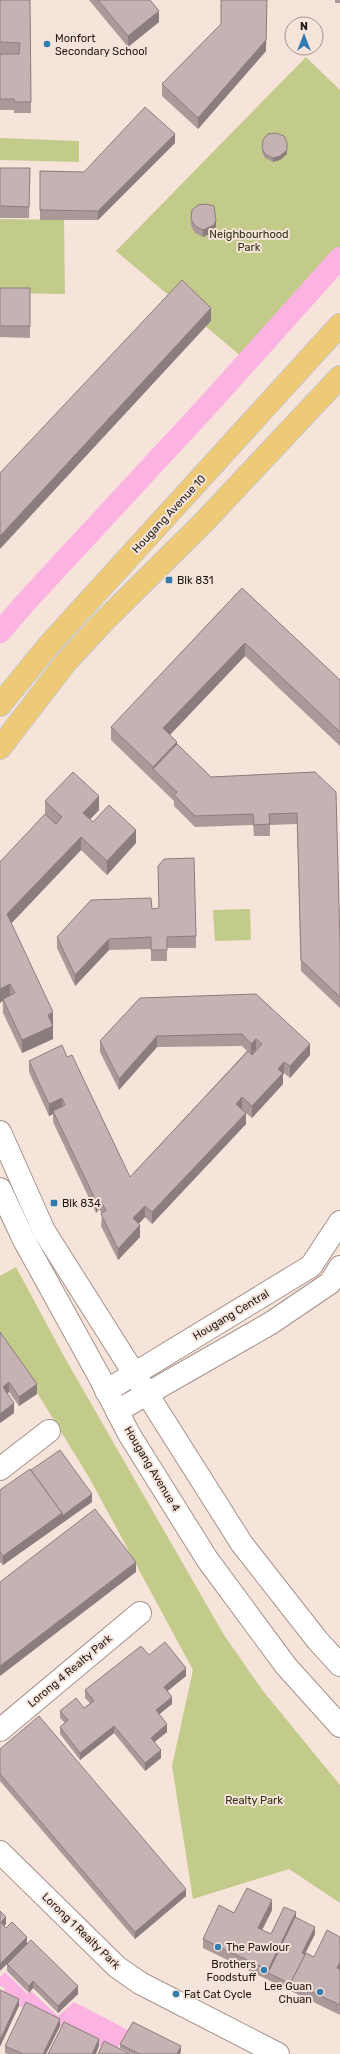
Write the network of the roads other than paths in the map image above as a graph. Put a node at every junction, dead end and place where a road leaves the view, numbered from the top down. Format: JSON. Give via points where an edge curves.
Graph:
{"nodes":[{"id":1,"x":340,"y":325,"type":"edge"},
{"id":2,"x":340,"y":377,"type":"edge"},
{"id":3,"x":0,"y":705,"type":"edge"},
{"id":4,"x":0,"y":748,"type":"edge"},
{"id":5,"x":0,"y":1132,"type":"edge"},
{"id":6,"x":0,"y":1189,"type":"edge"},
{"id":7,"x":340,"y":1222,"type":"edge"},
{"id":8,"x":340,"y":1267,"type":"edge"},
{"id":9,"x":135,"y":1373,"type":"junction"},
{"id":10,"x":106,"y":1391,"type":"junction"},
{"id":11,"x":149,"y":1394,"type":"junction"},
{"id":12,"x":117,"y":1412,"type":"junction"},
{"id":13,"x":49,"y":1431,"type":"dead end"},
{"id":14,"x":0,"y":1469,"type":"edge"},
{"id":15,"x":140,"y":1613,"type":"dead end"},
{"id":16,"x":340,"y":1665,"type":"edge"},
{"id":17,"x":340,"y":1726,"type":"edge"},
{"id":18,"x":0,"y":1730,"type":"edge"},
{"id":19,"x":0,"y":1852,"type":"edge"},
{"id":20,"x":278,"y":2054,"type":"edge"}],
"edges":[{"from":1,"to":3,"type":"main road","name":"Hougang Avenue 10","via":[[48,646]]},
{"from":2,"to":4,"type":"main road","via":[[204,522],[66,662]]},
{"from":5,"to":9,"type":"street","via":[[44,1231]]},
{"from":6,"to":10,"type":"street","name":"Hougang Avenue 4","via":[[24,1240]]},
{"from":7,"to":9,"type":"street","name":"Hougang Central","via":[[311,1266]]},
{"from":8,"to":11,"type":"street","via":[[330,1282],[271,1323]]},
{"from":9,"to":10,"type":"street","name":"Hougang Central"},
{"from":9,"to":11,"type":"street"},
{"from":10,"to":12,"type":"street","name":"Hougang Avenue 4"},
{"from":11,"to":12,"type":"street"},
{"from":11,"to":16,"type":"street","via":[[242,1544]]},
{"from":12,"to":17,"type":"street","name":"Hougang Avenue 4","via":[[206,1559],[286,1666]]},
{"from":13,"to":14,"type":"street"},
{"from":15,"to":18,"type":"street","name":"Lorong 4 Realty Park"},
{"from":19,"to":20,"type":"street","name":"Lorong 1 Realty Park","via":[[117,1967],[140,1983]]}]}
